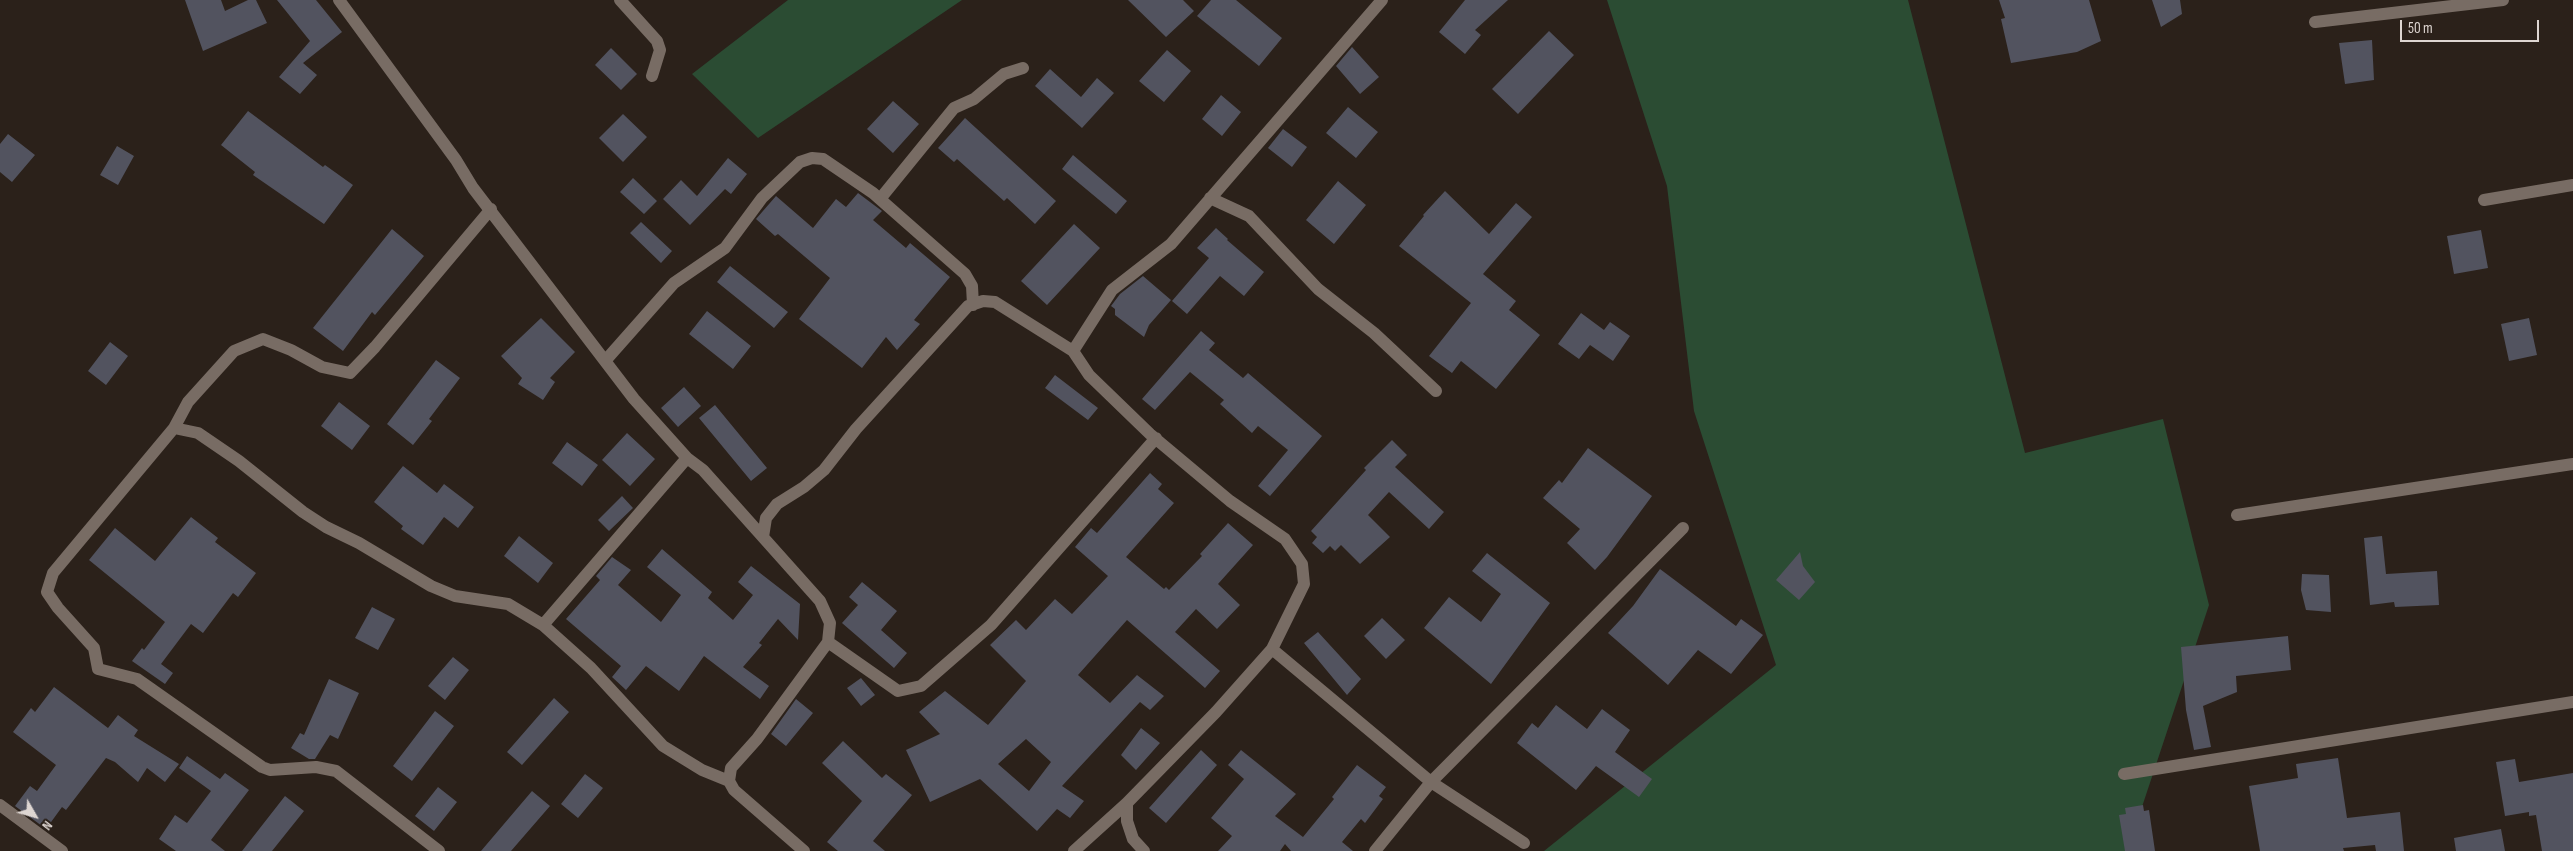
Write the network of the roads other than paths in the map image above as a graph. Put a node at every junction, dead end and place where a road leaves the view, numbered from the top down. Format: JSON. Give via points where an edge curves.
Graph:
{"nodes":[{"id":1,"x":339,"y":0,"type":"edge"},
{"id":2,"x":620,"y":0,"type":"edge"},
{"id":3,"x":1382,"y":0,"type":"edge"},
{"id":4,"x":2503,"y":0,"type":"edge"},
{"id":5,"x":2315,"y":22,"type":"dead end"},
{"id":6,"x":1023,"y":68,"type":"dead end"},
{"id":7,"x":652,"y":76,"type":"dead end"},
{"id":8,"x":2573,"y":185,"type":"edge"},
{"id":9,"x":1210,"y":198,"type":"junction"},
{"id":10,"x":880,"y":199,"type":"junction"},
{"id":11,"x":2484,"y":200,"type":"dead end"},
{"id":12,"x":491,"y":209,"type":"junction"},
{"id":13,"x":973,"y":305,"type":"junction"},
{"id":14,"x":1073,"y":351,"type":"junction"},
{"id":15,"x":605,"y":361,"type":"junction"},
{"id":16,"x":1436,"y":391,"type":"dead end"},
{"id":17,"x":174,"y":428,"type":"junction"},
{"id":18,"x":1156,"y":438,"type":"junction"},
{"id":19,"x":687,"y":458,"type":"junction"},
{"id":20,"x":2573,"y":464,"type":"edge"},
{"id":21,"x":2237,"y":515,"type":"dead end"},
{"id":22,"x":1682,"y":528,"type":"dead end"},
{"id":23,"x":763,"y":537,"type":"junction"},
{"id":24,"x":543,"y":625,"type":"junction"},
{"id":25,"x":828,"y":642,"type":"junction"},
{"id":26,"x":1272,"y":649,"type":"junction"},
{"id":27,"x":2573,"y":702,"type":"edge"},
{"id":28,"x":2124,"y":774,"type":"dead end"},
{"id":29,"x":729,"y":781,"type":"junction"},
{"id":30,"x":1431,"y":782,"type":"junction"},
{"id":31,"x":1127,"y":803,"type":"junction"},
{"id":32,"x":0,"y":804,"type":"edge"},
{"id":33,"x":1524,"y":843,"type":"dead end"},
{"id":34,"x":62,"y":851,"type":"edge"},
{"id":35,"x":439,"y":851,"type":"edge"},
{"id":36,"x":804,"y":851,"type":"edge"},
{"id":37,"x":1074,"y":851,"type":"edge"},
{"id":38,"x":1144,"y":851,"type":"edge"},
{"id":39,"x":1375,"y":851,"type":"edge"}],
"edges":[{"from":1,"to":12,"type":"street","via":[[452,153],[472,188]]},
{"from":2,"to":7,"type":"street","via":[[657,41],[660,50]]},
{"from":3,"to":9,"type":"street"},
{"from":4,"to":5,"type":"street"},
{"from":6,"to":10,"type":"street","via":[[1004,74],[974,99],[954,108]]},
{"from":8,"to":11,"type":"street"},
{"from":9,"to":14,"type":"street","via":[[1171,244],[1112,290]]},
{"from":9,"to":16,"type":"street","via":[[1249,216],[1318,289],[1374,333]]},
{"from":10,"to":13,"type":"street","via":[[965,274],[972,286]]},
{"from":10,"to":15,"type":"street","via":[[823,159],[800,162],[762,198],[725,248],[674,283]]},
{"from":12,"to":15,"type":"street"},
{"from":12,"to":17,"type":"street","via":[[350,373],[322,367],[263,339],[234,351],[188,402]]},
{"from":13,"to":14,"type":"street","via":[[982,301],[995,302]]},
{"from":13,"to":23,"type":"street","via":[[968,306],[856,429],[824,470],[777,504],[766,518]]},
{"from":14,"to":18,"type":"street","via":[[1090,375]]},
{"from":15,"to":19,"type":"street"},
{"from":17,"to":24,"type":"street","via":[[198,433],[239,460],[302,512],[431,586],[455,596],[508,604]]},
{"from":17,"to":35,"type":"street","via":[[53,573],[47,592],[94,648],[98,668],[137,679],[262,767],[270,770],[316,767],[336,772]]},
{"from":18,"to":25,"type":"street","via":[[991,625],[921,686],[898,690]]},
{"from":18,"to":26,"type":"street","via":[[1230,501],[1285,539],[1302,564],[1304,584]]},
{"from":19,"to":23,"type":"street","via":[[703,470]]},
{"from":19,"to":24,"type":"street"},
{"from":20,"to":21,"type":"street"},
{"from":22,"to":30,"type":"street"},
{"from":23,"to":25,"type":"street","via":[[820,601],[830,622]]},
{"from":24,"to":29,"type":"street","via":[[591,668],[663,746],[702,770]]},
{"from":25,"to":29,"type":"street","via":[[757,739],[731,768]]},
{"from":26,"to":30,"type":"street"},
{"from":26,"to":31,"type":"street"},
{"from":27,"to":28,"type":"street"},
{"from":29,"to":36,"type":"street","via":[[734,790]]},
{"from":30,"to":33,"type":"street"},
{"from":30,"to":39,"type":"street"},
{"from":31,"to":37,"type":"street"},
{"from":31,"to":38,"type":"street","via":[[1127,822],[1133,839]]},
{"from":32,"to":34,"type":"street"}]}
